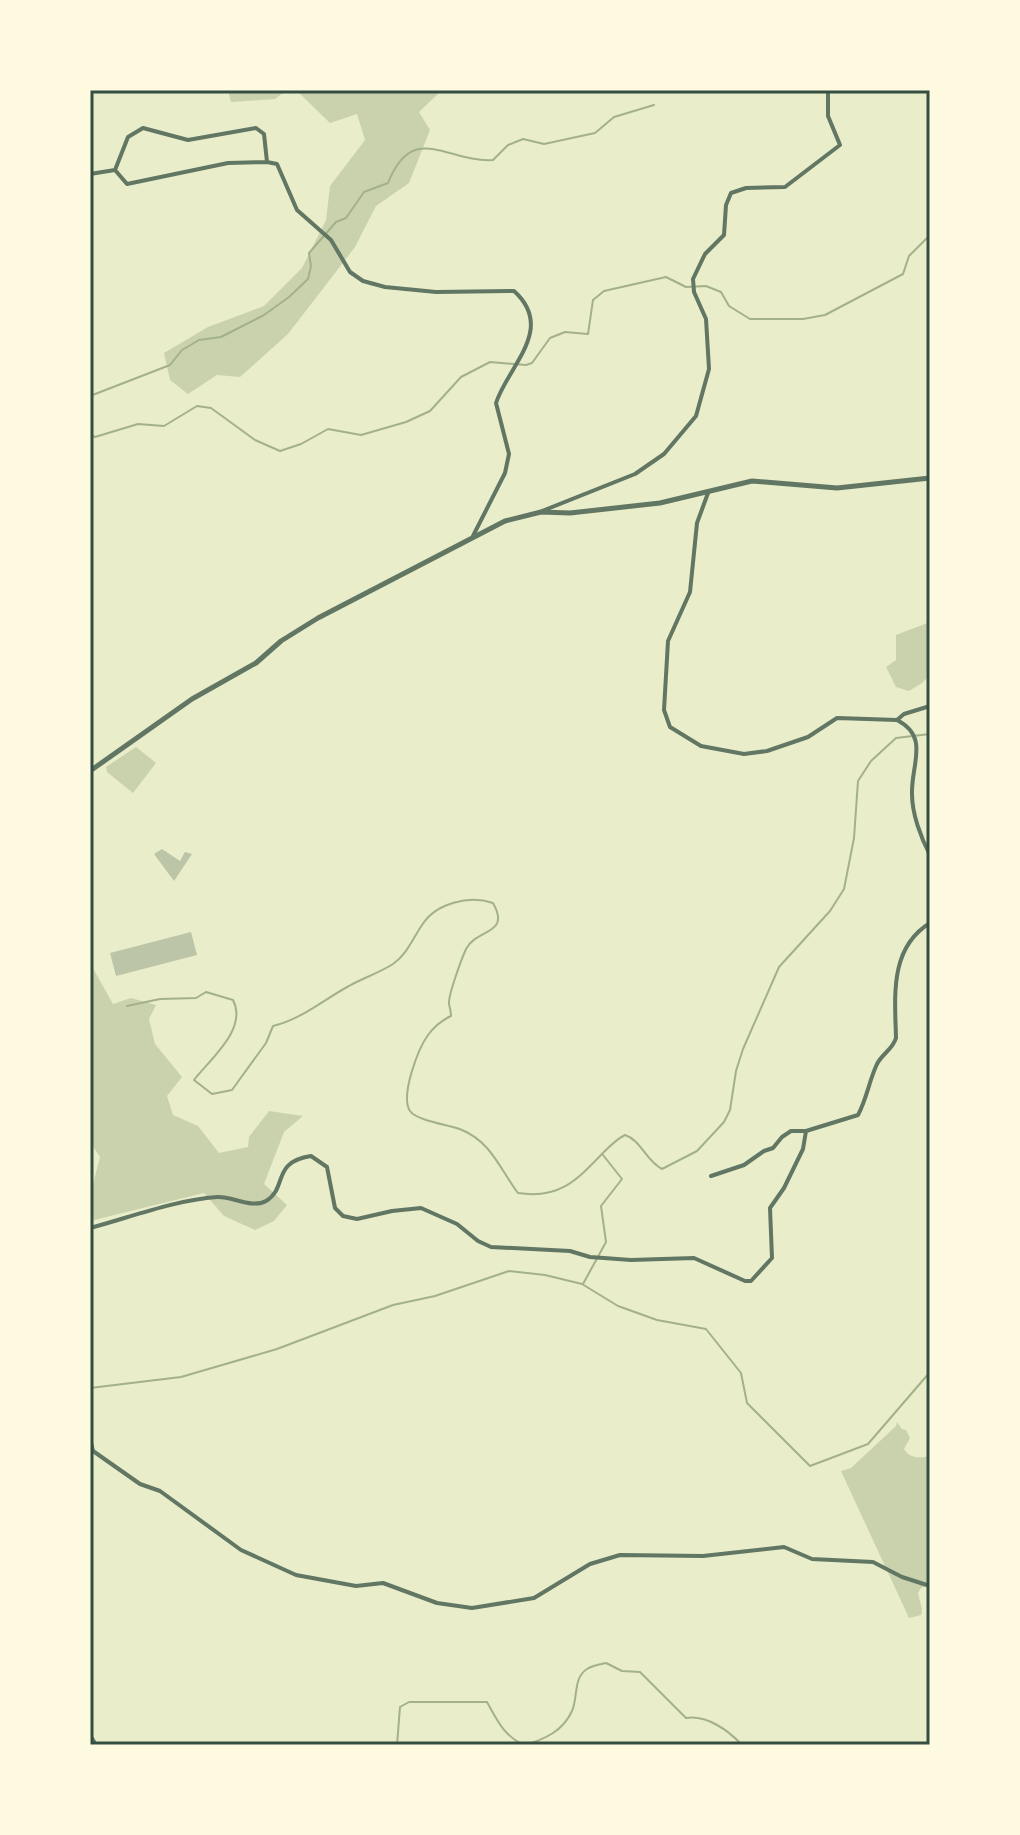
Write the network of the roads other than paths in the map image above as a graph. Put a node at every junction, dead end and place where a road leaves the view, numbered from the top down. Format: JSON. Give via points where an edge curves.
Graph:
{"nodes":[{"id":1,"x":828,"y":90,"type":"edge"},
{"id":2,"x":267,"y":162,"type":"junction"},
{"id":3,"x":115,"y":170,"type":"junction"},
{"id":4,"x":90,"y":174,"type":"edge"},
{"id":5,"x":930,"y":478,"type":"edge"},
{"id":6,"x":708,"y":493,"type":"junction"},
{"id":7,"x":541,"y":512,"type":"junction"},
{"id":8,"x":473,"y":536,"type":"junction"},
{"id":9,"x":930,"y":706,"type":"edge"},
{"id":10,"x":897,"y":720,"type":"junction"},
{"id":11,"x":90,"y":771,"type":"edge"},
{"id":12,"x":930,"y":855,"type":"edge"},
{"id":13,"x":930,"y":923,"type":"edge"},
{"id":14,"x":806,"y":1131,"type":"junction"},
{"id":15,"x":711,"y":1176,"type":"dead end"},
{"id":16,"x":90,"y":1228,"type":"edge"},
{"id":17,"x":90,"y":1438,"type":"edge"},
{"id":18,"x":930,"y":1586,"type":"edge"},
{"id":19,"x":90,"y":1735,"type":"edge"},
{"id":20,"x":96,"y":1745,"type":"edge"}],
"edges":[{"from":1,"to":7,"type":"street","via":[[828,116],[840,145],[785,187],[731,193],[724,235],[705,254],[693,279],[706,319],[709,369],[696,416],[664,454],[635,474]]},
{"from":2,"to":3,"type":"street","via":[[228,163],[127,184]]},
{"from":2,"to":3,"type":"street","via":[[264,134],[256,128],[188,140],[143,128],[128,137]]},
{"from":2,"to":8,"type":"street","via":[[277,164],[297,210],[331,240],[350,272],[363,281],[436,292],[514,291],[524,300],[529,315],[527,347],[496,403],[507,464]]},
{"from":3,"to":4,"type":"street"},
{"from":5,"to":6,"type":"street","via":[[837,488],[752,481]]},
{"from":6,"to":7,"type":"street","via":[[599,511]]},
{"from":6,"to":10,"type":"street","via":[[697,523],[690,592],[668,641],[664,710],[670,727],[701,746],[744,754],[808,737],[837,718]]},
{"from":7,"to":8,"type":"street"},
{"from":8,"to":11,"type":"street","via":[[318,618]]},
{"from":9,"to":10,"type":"street"},
{"from":10,"to":12,"type":"street","via":[[917,742],[911,796]]},
{"from":13,"to":14,"type":"street","via":[[918,931],[898,968],[896,1038],[874,1069],[858,1115]]},
{"from":14,"to":15,"type":"street","via":[[791,1131],[744,1165]]},
{"from":14,"to":16,"type":"street","via":[[803,1149],[770,1208],[772,1258],[751,1281],[694,1258],[631,1260],[491,1247],[421,1208],[357,1219],[343,1216],[335,1208],[327,1167],[311,1156],[285,1168],[266,1201],[220,1197]]},
{"from":17,"to":18,"type":"street","via":[[93,1451],[140,1484],[160,1491],[241,1550],[296,1575],[356,1586],[383,1583],[437,1603],[472,1608],[534,1598],[590,1564],[620,1555],[703,1556],[784,1547],[812,1559],[873,1562]]},
{"from":19,"to":20,"type":"street"}]}
